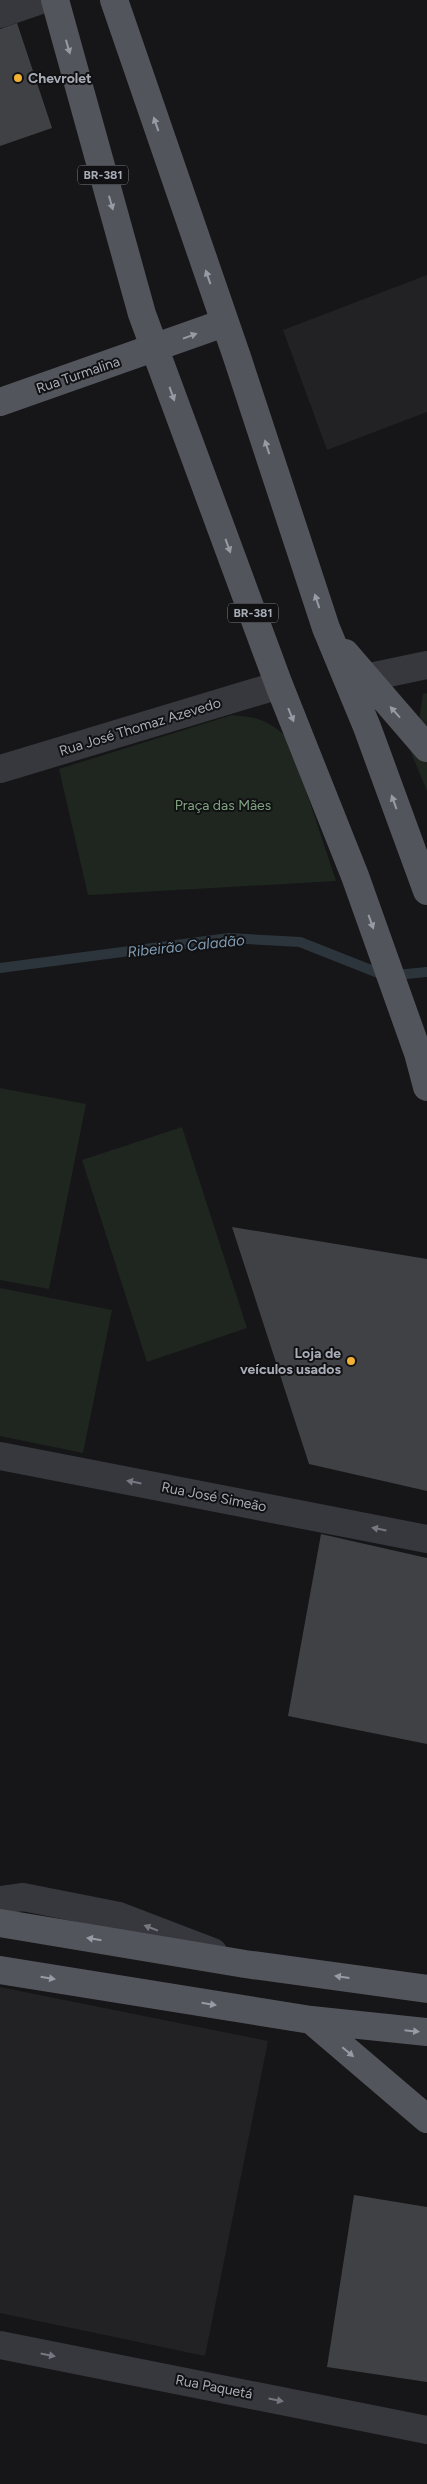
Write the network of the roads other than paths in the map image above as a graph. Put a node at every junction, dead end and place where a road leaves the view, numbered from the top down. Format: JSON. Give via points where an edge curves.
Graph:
{"nodes":[{"id":1,"x":41,"y":0,"type":"edge"},
{"id":2,"x":54,"y":0,"type":"edge"},
{"id":3,"x":114,"y":0,"type":"edge"},
{"id":4,"x":0,"y":14,"type":"edge"},
{"id":5,"x":224,"y":324,"type":"junction"},
{"id":6,"x":156,"y":348,"type":"junction"},
{"id":7,"x":0,"y":402,"type":"edge"},
{"id":8,"x":326,"y":628,"type":"junction"},
{"id":9,"x":427,"y":665,"type":"edge"},
{"id":10,"x":365,"y":678,"type":"junction"},
{"id":11,"x":279,"y":685,"type":"junction"},
{"id":12,"x":366,"y":727,"type":"junction"},
{"id":13,"x":427,"y":748,"type":"edge"},
{"id":14,"x":0,"y":769,"type":"edge"},
{"id":15,"x":427,"y":890,"type":"edge"},
{"id":16,"x":427,"y":1087,"type":"edge"},
{"id":17,"x":0,"y":1456,"type":"edge"},
{"id":18,"x":427,"y":1538,"type":"edge"},
{"id":19,"x":0,"y":1900,"type":"edge"},
{"id":20,"x":0,"y":1923,"type":"edge"},
{"id":21,"x":245,"y":1964,"type":"junction"},
{"id":22,"x":0,"y":1970,"type":"edge"},
{"id":23,"x":427,"y":1989,"type":"edge"},
{"id":24,"x":311,"y":2020,"type":"junction"},
{"id":25,"x":427,"y":2032,"type":"edge"},
{"id":26,"x":427,"y":2118,"type":"edge"},
{"id":27,"x":0,"y":2345,"type":"edge"},
{"id":28,"x":427,"y":2430,"type":"edge"}],
"edges":[{"from":1,"to":4,"type":"street"},
{"from":2,"to":6,"type":"main road","number":"BR-381","one_way":true,"via":[[142,314]]},
{"from":5,"to":3,"type":"main road","one_way":true},
{"from":6,"to":5,"type":"main road","name":"Rua Turmalina","one_way":true},
{"from":8,"to":5,"type":"main road","one_way":true},
{"from":6,"to":7,"type":"main road","name":"Rua Turmalina"},
{"from":6,"to":11,"type":"main road","number":"BR-381","one_way":true},
{"from":8,"to":10,"type":"main road"},
{"from":8,"to":12,"type":"main road"},
{"from":9,"to":10,"type":"street"},
{"from":10,"to":12,"type":"street"},
{"from":13,"to":10,"type":"main road","one_way":true},
{"from":11,"to":14,"type":"street","name":"Rua José Thomaz Azevedo"},
{"from":11,"to":16,"type":"main road","number":"BR-381","one_way":true,"via":[[355,876]]},
{"from":15,"to":12,"type":"main road","one_way":true},
{"from":18,"to":17,"type":"street","name":"Rua José Simeão","one_way":true},
{"from":21,"to":19,"type":"street","one_way":true,"via":[[119,1916],[23,1897]]},
{"from":21,"to":20,"type":"main road","one_way":true},
{"from":23,"to":21,"type":"main road","one_way":true},
{"from":22,"to":24,"type":"main road","one_way":true},
{"from":24,"to":25,"type":"main road","one_way":true},
{"from":24,"to":26,"type":"main road","one_way":true},
{"from":27,"to":28,"type":"street","name":"Rua Paquetá","one_way":true}]}
